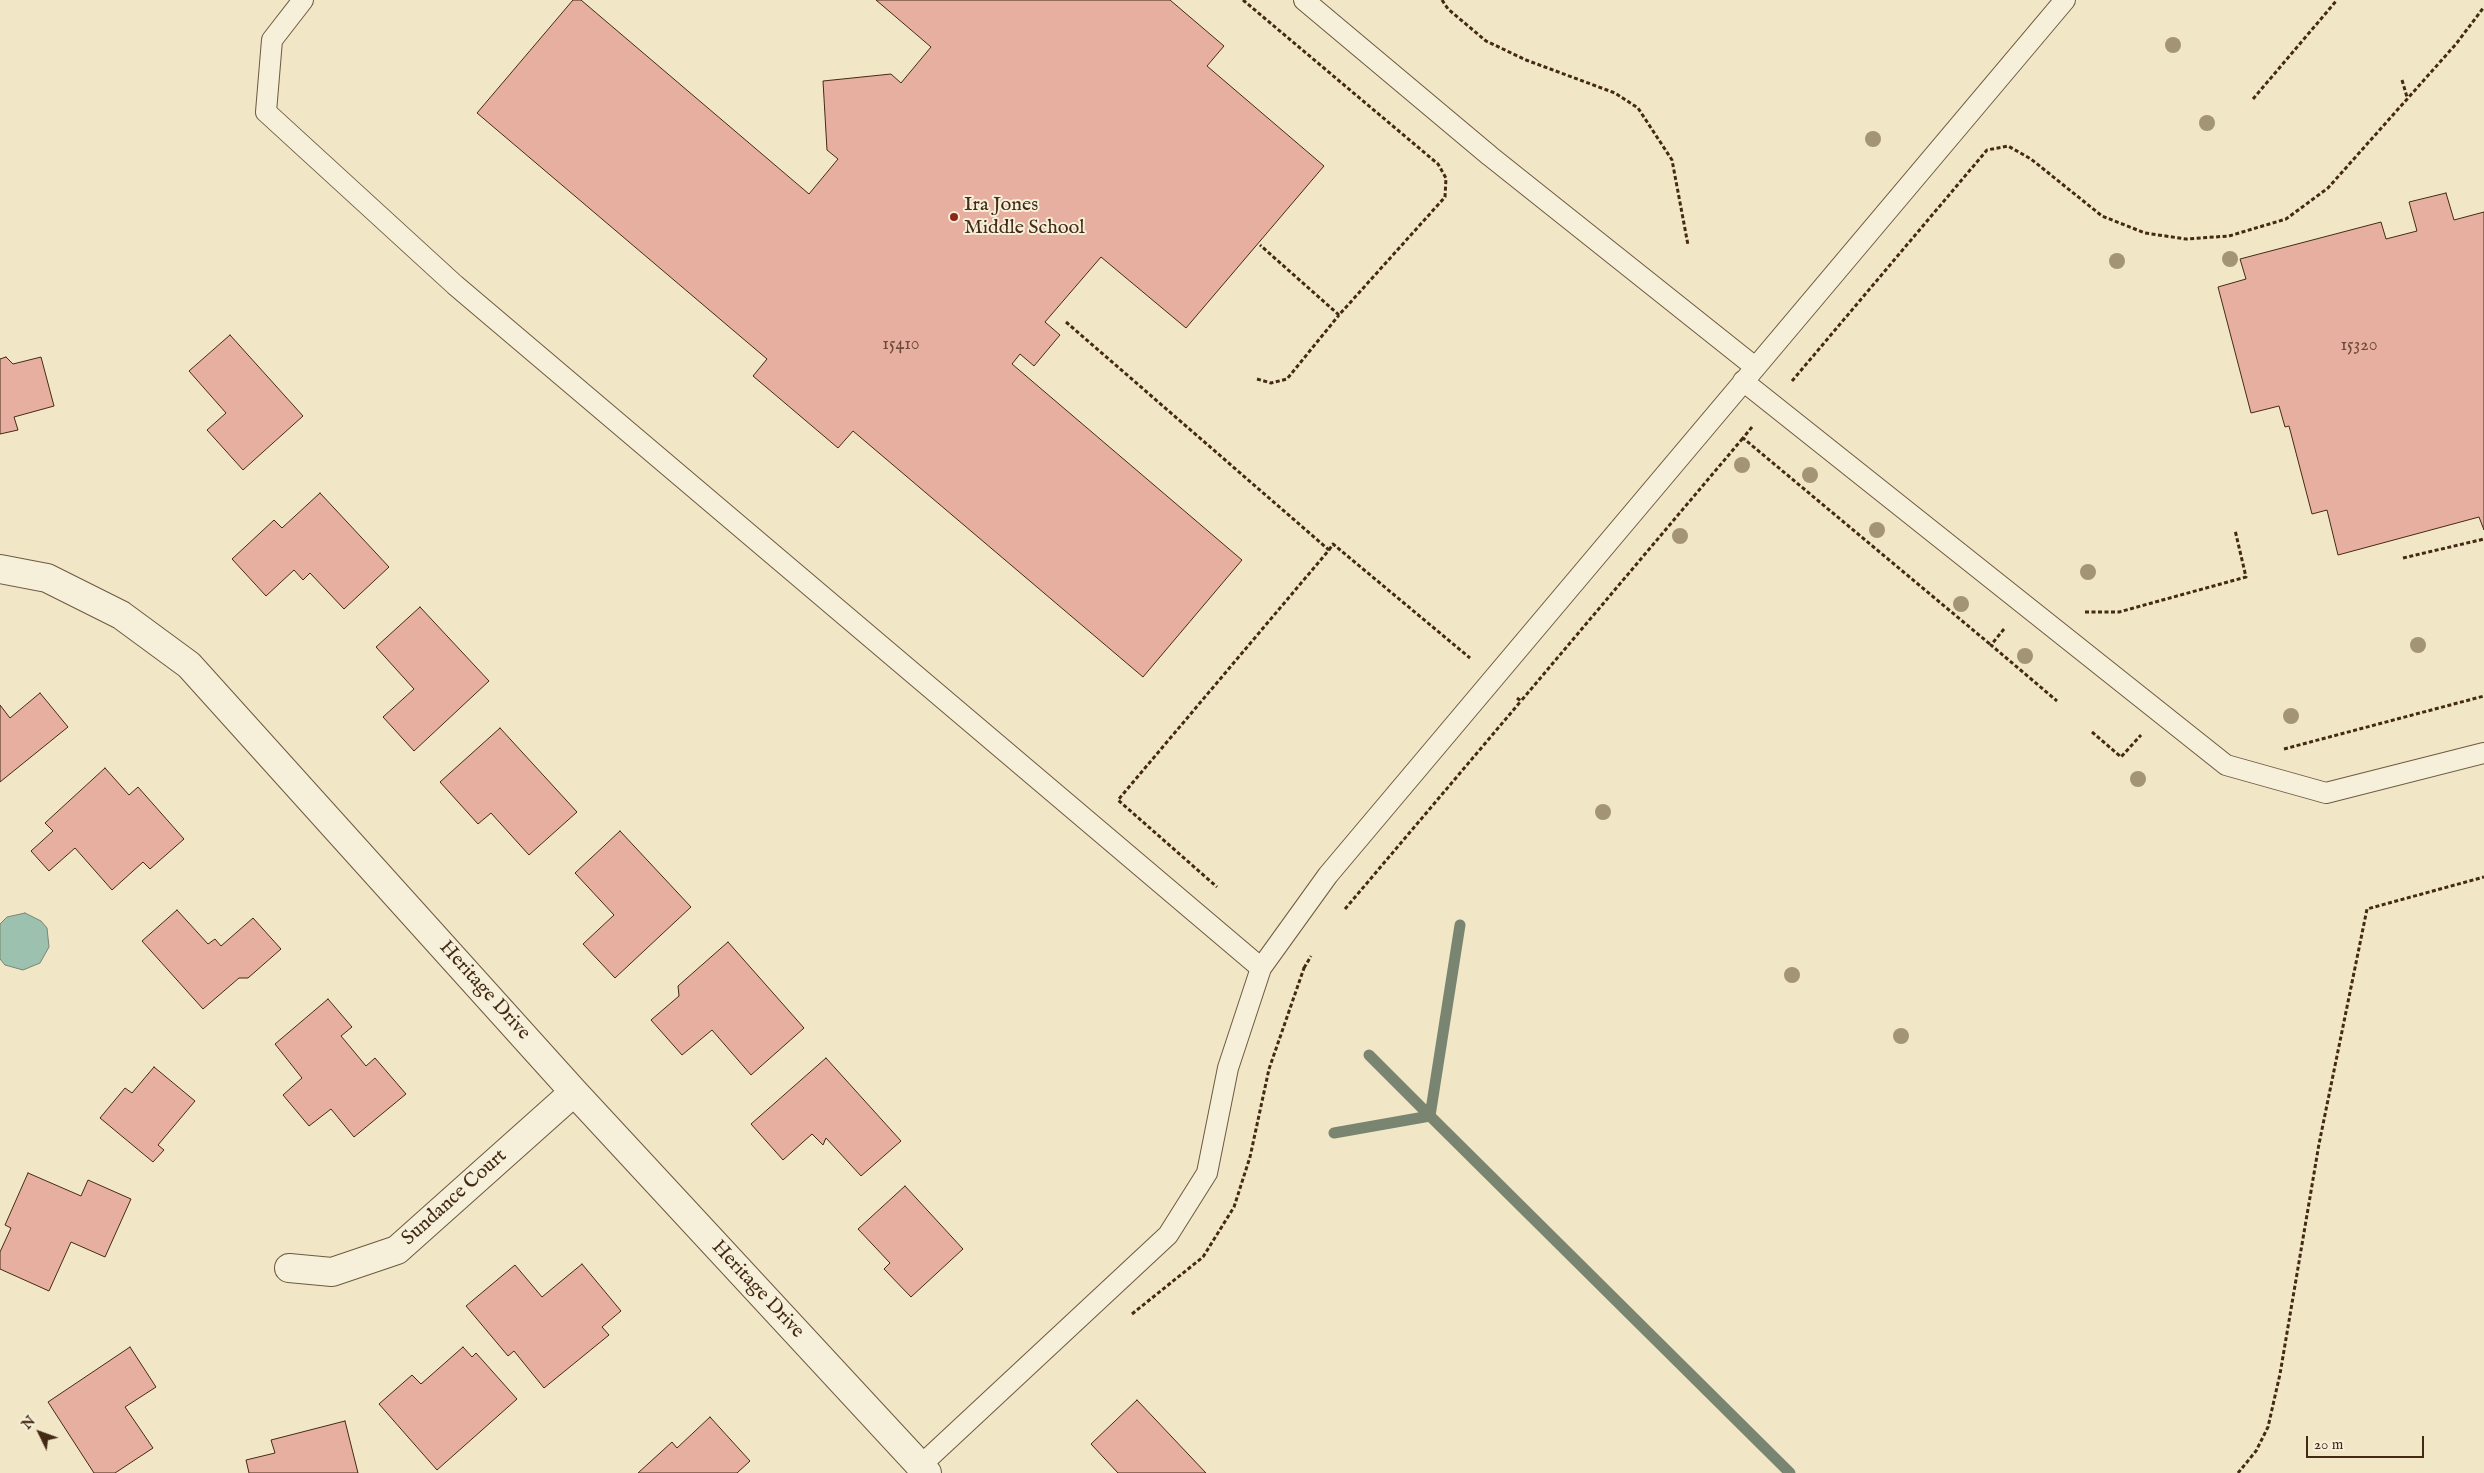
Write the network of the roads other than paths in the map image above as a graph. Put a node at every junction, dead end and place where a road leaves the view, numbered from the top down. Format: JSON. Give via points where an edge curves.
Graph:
{"nodes":[{"id":1,"x":303,"y":0,"type":"edge"},
{"id":2,"x":1304,"y":0,"type":"edge"},
{"id":3,"x":2065,"y":0,"type":"edge"},
{"id":4,"x":1749,"y":374,"type":"junction"},
{"id":5,"x":0,"y":570,"type":"edge"},
{"id":6,"x":2484,"y":753,"type":"edge"},
{"id":7,"x":1261,"y":968,"type":"junction"},
{"id":8,"x":574,"y":1092,"type":"junction"},
{"id":9,"x":289,"y":1268,"type":"dead end"},
{"id":10,"x":920,"y":1471,"type":"edge"}],
"edges":[{"from":1,"to":7,"type":"lane","via":[[272,40],[266,112],[455,285]]},
{"from":2,"to":4,"type":"lane"},
{"from":3,"to":4,"type":"lane"},
{"from":4,"to":6,"type":"lane","via":[[1772,403],[2226,765],[2326,792]]},
{"from":4,"to":7,"type":"lane","via":[[1328,874]]},
{"from":5,"to":8,"type":"street","name":"Heritage Drive","via":[[47,578],[121,616],[188,665]]},
{"from":7,"to":10,"type":"lane","via":[[1228,1068],[1206,1173],[1168,1235]]},
{"from":8,"to":9,"type":"street","name":"Sundance Court","via":[[397,1250],[332,1272]]},
{"from":8,"to":10,"type":"street","name":"Heritage Drive"}]}
